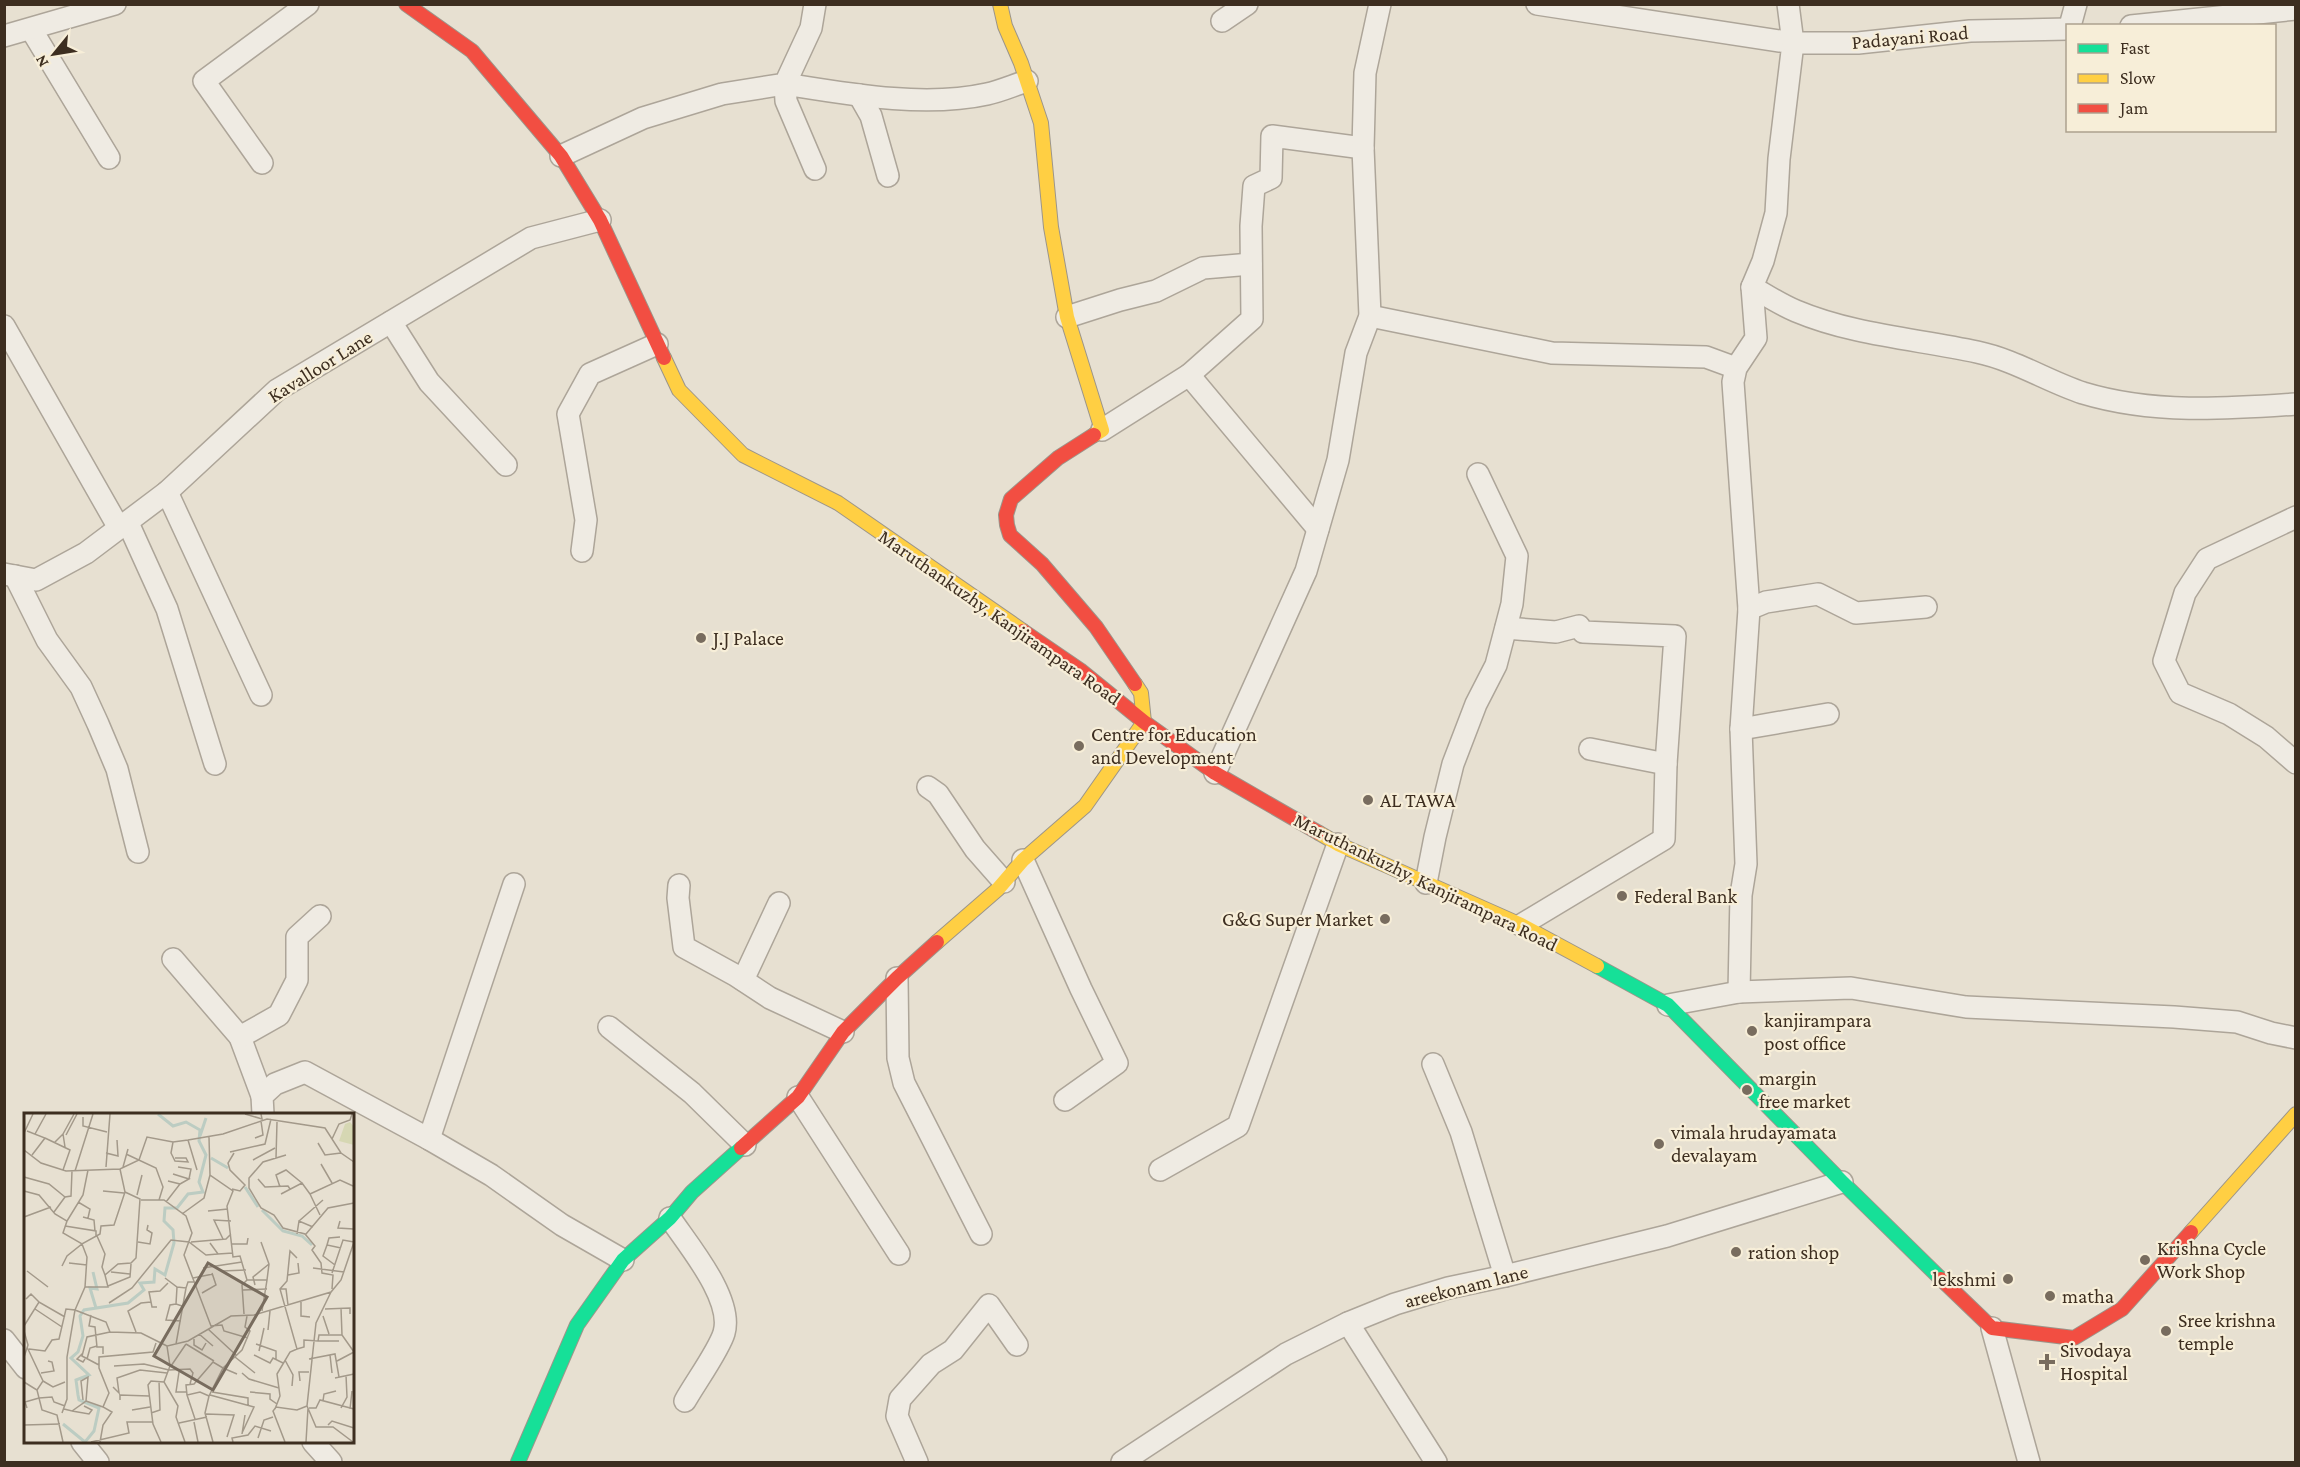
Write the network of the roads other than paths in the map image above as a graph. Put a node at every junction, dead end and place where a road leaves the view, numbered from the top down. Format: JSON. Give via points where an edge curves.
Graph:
{"nodes":[{"id":1,"x":114,"y":4,"type":"edge"},
{"id":2,"x":308,"y":4,"type":"edge"},
{"id":3,"x":406,"y":4,"type":"edge"},
{"id":4,"x":815,"y":4,"type":"edge"},
{"id":5,"x":1000,"y":4,"type":"edge"},
{"id":6,"x":1247,"y":4,"type":"edge"},
{"id":7,"x":1380,"y":4,"type":"edge"},
{"id":8,"x":1537,"y":4,"type":"edge"},
{"id":9,"x":1788,"y":4,"type":"edge"},
{"id":10,"x":2076,"y":4,"type":"edge"},
{"id":11,"x":2295,"y":9,"type":"edge"},
{"id":12,"x":2196,"y":12,"type":"edge"},
{"id":13,"x":1222,"y":21,"type":"dead end"},
{"id":14,"x":2070,"y":24,"type":"edge"},
{"id":15,"x":2140,"y":24,"type":"edge"},
{"id":16,"x":2066,"y":27,"type":"edge"},
{"id":17,"x":31,"y":29,"type":"junction"},
{"id":18,"x":4,"y":36,"type":"edge"},
{"id":19,"x":1793,"y":44,"type":"junction"},
{"id":20,"x":1027,"y":81,"type":"junction"},
{"id":21,"x":785,"y":84,"type":"junction"},
{"id":22,"x":858,"y":95,"type":"junction"},
{"id":23,"x":1363,"y":148,"type":"junction"},
{"id":24,"x":561,"y":156,"type":"junction"},
{"id":25,"x":109,"y":158,"type":"dead end"},
{"id":26,"x":262,"y":163,"type":"dead end"},
{"id":27,"x":814,"y":169,"type":"dead end"},
{"id":28,"x":888,"y":176,"type":"dead end"},
{"id":29,"x":600,"y":220,"type":"junction"},
{"id":30,"x":1251,"y":264,"type":"junction"},
{"id":31,"x":1752,"y":287,"type":"junction"},
{"id":32,"x":1370,"y":316,"type":"junction"},
{"id":33,"x":1067,"y":317,"type":"junction"},
{"id":34,"x":391,"y":322,"type":"junction"},
{"id":35,"x":4,"y":326,"type":"edge"},
{"id":36,"x":657,"y":344,"type":"junction"},
{"id":37,"x":1736,"y":368,"type":"junction"},
{"id":38,"x":1189,"y":375,"type":"junction"},
{"id":39,"x":2295,"y":404,"type":"edge"},
{"id":40,"x":1102,"y":430,"type":"junction"},
{"id":41,"x":506,"y":465,"type":"dead end"},
{"id":42,"x":1478,"y":474,"type":"dead end"},
{"id":43,"x":167,"y":492,"type":"junction"},
{"id":44,"x":2295,"y":517,"type":"edge"},
{"id":45,"x":124,"y":525,"type":"junction"},
{"id":46,"x":1318,"y":529,"type":"junction"},
{"id":47,"x":582,"y":551,"type":"dead end"},
{"id":48,"x":10,"y":575,"type":"edge"},
{"id":49,"x":1926,"y":608,"type":"dead end"},
{"id":50,"x":1749,"y":609,"type":"junction"},
{"id":51,"x":1506,"y":628,"type":"junction"},
{"id":52,"x":261,"y":695,"type":"dead end"},
{"id":53,"x":1828,"y":714,"type":"dead end"},
{"id":54,"x":1144,"y":722,"type":"junction"},
{"id":55,"x":1741,"y":729,"type":"junction"},
{"id":56,"x":1590,"y":749,"type":"dead end"},
{"id":57,"x":2295,"y":763,"type":"edge"},
{"id":58,"x":215,"y":764,"type":"dead end"},
{"id":59,"x":1666,"y":764,"type":"junction"},
{"id":60,"x":1215,"y":773,"type":"junction"},
{"id":61,"x":928,"y":788,"type":"dead end"},
{"id":62,"x":1338,"y":844,"type":"junction"},
{"id":63,"x":138,"y":852,"type":"dead end"},
{"id":64,"x":1023,"y":860,"type":"junction"},
{"id":65,"x":1004,"y":882,"type":"junction"},
{"id":66,"x":1426,"y":883,"type":"junction"},
{"id":67,"x":514,"y":884,"type":"dead end"},
{"id":68,"x":679,"y":885,"type":"dead end"},
{"id":69,"x":778,"y":903,"type":"dead end"},
{"id":70,"x":320,"y":916,"type":"dead end"},
{"id":71,"x":1521,"y":925,"type":"junction"},
{"id":72,"x":173,"y":959,"type":"dead end"},
{"id":73,"x":897,"y":978,"type":"junction"},
{"id":74,"x":743,"y":980,"type":"junction"},
{"id":75,"x":1739,"y":992,"type":"junction"},
{"id":76,"x":1668,"y":1005,"type":"junction"},
{"id":77,"x":609,"y":1027,"type":"dead end"},
{"id":78,"x":843,"y":1032,"type":"junction"},
{"id":79,"x":240,"y":1037,"type":"junction"},
{"id":80,"x":2295,"y":1038,"type":"edge"},
{"id":81,"x":1433,"y":1064,"type":"dead end"},
{"id":82,"x":798,"y":1097,"type":"junction"},
{"id":83,"x":1065,"y":1101,"type":"dead end"},
{"id":84,"x":262,"y":1105,"type":"edge"},
{"id":85,"x":2295,"y":1114,"type":"edge"},
{"id":86,"x":429,"y":1139,"type":"junction"},
{"id":87,"x":745,"y":1145,"type":"junction"},
{"id":88,"x":1160,"y":1170,"type":"dead end"},
{"id":89,"x":1842,"y":1182,"type":"junction"},
{"id":90,"x":670,"y":1218,"type":"junction"},
{"id":91,"x":981,"y":1234,"type":"dead end"},
{"id":92,"x":898,"y":1254,"type":"dead end"},
{"id":93,"x":623,"y":1260,"type":"junction"},
{"id":94,"x":1505,"y":1276,"type":"junction"},
{"id":95,"x":1348,"y":1323,"type":"junction"},
{"id":96,"x":1992,"y":1328,"type":"junction"},
{"id":97,"x":4,"y":1340,"type":"edge"},
{"id":98,"x":1017,"y":1345,"type":"dead end"},
{"id":99,"x":24,"y":1365,"type":"edge"},
{"id":100,"x":685,"y":1401,"type":"dead end"},
{"id":101,"x":83,"y":1443,"type":"edge"},
{"id":102,"x":314,"y":1443,"type":"edge"},
{"id":103,"x":98,"y":1462,"type":"edge"},
{"id":104,"x":331,"y":1462,"type":"edge"},
{"id":105,"x":518,"y":1462,"type":"edge"},
{"id":106,"x":916,"y":1462,"type":"edge"},
{"id":107,"x":1122,"y":1462,"type":"edge"},
{"id":108,"x":1436,"y":1462,"type":"edge"},
{"id":109,"x":2030,"y":1462,"type":"edge"}],
"edges":[{"from":1,"to":17,"type":"street"},
{"from":2,"to":26,"type":"street","via":[[204,81]]},
{"from":3,"to":24,"type":"main road","name":"Maruthankuzhy, Kanjirampara Road","via":[[472,51]]},
{"from":4,"to":21,"type":"street","via":[[811,28]]},
{"from":5,"to":20,"type":"main road"},
{"from":6,"to":13,"type":"street"},
{"from":7,"to":23,"type":"street","via":[[1365,74]]},
{"from":8,"to":19,"type":"street","name":"Padayani Road"},
{"from":9,"to":19,"type":"street"},
{"from":10,"to":14,"type":"street"},
{"from":11,"to":12,"type":"street"},
{"from":12,"to":15,"type":"street"},
{"from":16,"to":19,"type":"street","name":"Padayani Road","via":[[1970,31],[1858,43]]},
{"from":17,"to":18,"type":"street"},
{"from":17,"to":25,"type":"street"},
{"from":19,"to":31,"type":"street","via":[[1776,213]]},
{"from":20,"to":22,"type":"street","via":[[986,94],[935,99]]},
{"from":20,"to":33,"type":"main road","via":[[1041,123],[1051,227]]},
{"from":21,"to":22,"type":"street"},
{"from":21,"to":24,"type":"street","via":[[722,94],[643,118]]},
{"from":21,"to":27,"type":"street","via":[[786,101]]},
{"from":22,"to":28,"type":"street","via":[[871,116]]},
{"from":23,"to":30,"type":"street","via":[[1272,136],[1271,178],[1254,186]]},
{"from":23,"to":32,"type":"street"},
{"from":24,"to":29,"type":"main road","name":"Maruthankuzhy, Kanjirampara Road"},
{"from":29,"to":34,"type":"street","name":"Kavalloor Lane","via":[[531,238]]},
{"from":29,"to":36,"type":"main road","name":"Maruthankuzhy, Kanjirampara Road"},
{"from":30,"to":33,"type":"street","via":[[1203,268],[1156,291]]},
{"from":30,"to":38,"type":"street","via":[[1252,319]]},
{"from":31,"to":37,"type":"street","via":[[1756,338]]},
{"from":31,"to":39,"type":"street","via":[[1794,311],[1826,322],[1980,352],[2082,392],[2126,403],[2163,408]]},
{"from":32,"to":37,"type":"street","via":[[1552,353],[1706,357]]},
{"from":32,"to":46,"type":"street","via":[[1356,353],[1338,460]]},
{"from":33,"to":40,"type":"main road"},
{"from":34,"to":41,"type":"street","via":[[429,382]]},
{"from":34,"to":43,"type":"street","name":"Kavalloor Lane","via":[[277,390]]},
{"from":35,"to":45,"type":"street"},
{"from":36,"to":47,"type":"street","via":[[590,374],[568,414],[586,520]]},
{"from":36,"to":54,"type":"main road","name":"Maruthankuzhy, Kanjirampara Road","via":[[679,390],[743,455],[838,503],[1080,670]]},
{"from":37,"to":50,"type":"street","via":[[1733,382]]},
{"from":38,"to":40,"type":"street"},
{"from":38,"to":46,"type":"street"},
{"from":40,"to":54,"type":"main road","via":[[1058,458],[1011,499],[1007,525],[1010,535],[1042,564],[1096,627],[1141,693]]},
{"from":42,"to":51,"type":"street","via":[[1517,556]]},
{"from":43,"to":45,"type":"street","name":"Kavalloor Lane"},
{"from":43,"to":52,"type":"street"},
{"from":44,"to":57,"type":"street","via":[[2207,559],[2185,592],[2164,661],[2180,693],[2229,714],[2266,737]]},
{"from":45,"to":48,"type":"street","name":"Kavalloor Lane","via":[[86,554],[36,580]]},
{"from":45,"to":58,"type":"street","via":[[167,609]]},
{"from":46,"to":60,"type":"street","via":[[1306,571]]},
{"from":48,"to":63,"type":"street","via":[[47,640],[81,687],[117,769]]},
{"from":49,"to":50,"type":"street","via":[[1856,613],[1818,594],[1766,602]]},
{"from":50,"to":55,"type":"street"},
{"from":51,"to":59,"type":"street","via":[[1556,632],[1579,627],[1583,632],[1675,636]]},
{"from":51,"to":66,"type":"street","via":[[1496,665],[1453,764]]},
{"from":53,"to":55,"type":"street"},
{"from":54,"to":60,"type":"main road","name":"Maruthankuzhy, Kanjirampara Road"},
{"from":54,"to":64,"type":"main road","via":[[1085,806]]},
{"from":55,"to":75,"type":"street","via":[[1746,864],[1741,895]]},
{"from":56,"to":59,"type":"street"},
{"from":59,"to":71,"type":"street","via":[[1664,839]]},
{"from":60,"to":62,"type":"main road","name":"Maruthankuzhy, Kanjirampara Road"},
{"from":61,"to":65,"type":"street","via":[[938,794],[975,849]]},
{"from":62,"to":66,"type":"main road","name":"Maruthankuzhy, Kanjirampara Road"},
{"from":62,"to":88,"type":"street","via":[[1238,1126]]},
{"from":64,"to":65,"type":"main road"},
{"from":64,"to":83,"type":"street","via":[[1118,1063]]},
{"from":65,"to":73,"type":"main road"},
{"from":66,"to":71,"type":"main road","name":"Maruthankuzhy, Kanjirampara Road"},
{"from":67,"to":86,"type":"street"},
{"from":68,"to":74,"type":"street","via":[[684,947]]},
{"from":69,"to":74,"type":"street"},
{"from":70,"to":79,"type":"street","via":[[297,937],[297,980],[279,1015]]},
{"from":71,"to":76,"type":"main road","name":"Maruthankuzhy, Kanjirampara Road"},
{"from":72,"to":79,"type":"street"},
{"from":73,"to":78,"type":"main road"},
{"from":73,"to":91,"type":"street","via":[[898,1058],[904,1083]]},
{"from":74,"to":78,"type":"street","via":[[770,998]]},
{"from":75,"to":76,"type":"street"},
{"from":75,"to":80,"type":"street","via":[[1851,987],[1966,1007],[2237,1022]]},
{"from":76,"to":89,"type":"main road","name":"Maruthankuzhy, Kanjirampara Road"},
{"from":77,"to":87,"type":"street","via":[[692,1093]]},
{"from":78,"to":82,"type":"main road"},
{"from":79,"to":84,"type":"street"},
{"from":81,"to":94,"type":"street","via":[[1461,1132]]},
{"from":82,"to":87,"type":"main road"},
{"from":82,"to":92,"type":"street"},
{"from":84,"to":86,"type":"street","via":[[275,1084],[305,1072]]},
{"from":85,"to":96,"type":"main road","via":[[2122,1309],[2074,1338]]},
{"from":86,"to":93,"type":"street"},
{"from":87,"to":90,"type":"main road","via":[[692,1192]]},
{"from":89,"to":94,"type":"street","name":"areekonam lane","via":[[1667,1236]]},
{"from":89,"to":96,"type":"main road","name":"Maruthankuzhy, Kanjirampara Road"},
{"from":90,"to":93,"type":"main road"},
{"from":90,"to":100,"type":"street","via":[[718,1293],[726,1318],[724,1334]]},
{"from":93,"to":105,"type":"main road","via":[[577,1325]]},
{"from":94,"to":95,"type":"street","name":"areekonam lane","via":[[1448,1288]]},
{"from":95,"to":107,"type":"street","name":"areekonam lane","via":[[1286,1354]]},
{"from":95,"to":108,"type":"street"},
{"from":96,"to":109,"type":"street"},
{"from":97,"to":99,"type":"street"},
{"from":98,"to":106,"type":"street","via":[[989,1305],[953,1350],[931,1364],[900,1399],[897,1416]]},
{"from":101,"to":103,"type":"street"},
{"from":102,"to":104,"type":"street"}]}
